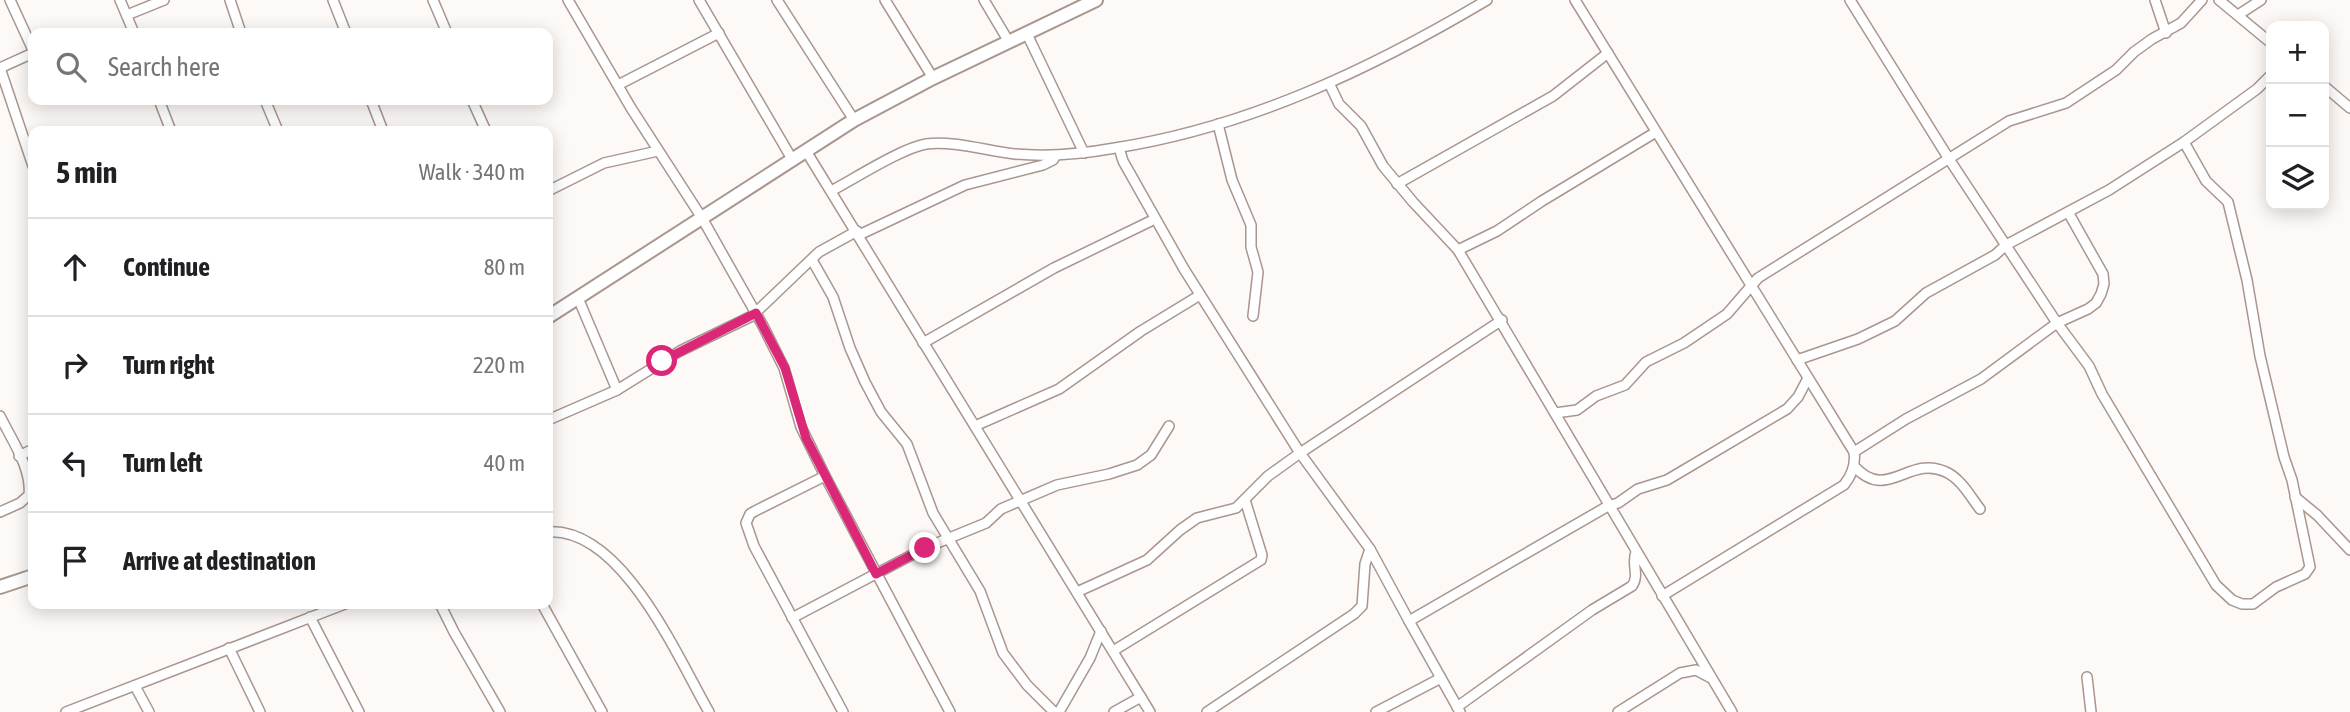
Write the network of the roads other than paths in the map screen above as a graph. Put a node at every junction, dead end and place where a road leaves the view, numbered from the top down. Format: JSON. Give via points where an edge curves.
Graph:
{"nodes":[{"id":1,"x":10,"y":0,"type":"edge"},
{"id":2,"x":120,"y":0,"type":"edge"},
{"id":3,"x":164,"y":0,"type":"edge"},
{"id":4,"x":230,"y":0,"type":"edge"},
{"id":5,"x":333,"y":0,"type":"edge"},
{"id":6,"x":433,"y":0,"type":"edge"},
{"id":7,"x":568,"y":0,"type":"edge"},
{"id":8,"x":699,"y":0,"type":"edge"},
{"id":9,"x":777,"y":0,"type":"edge"},
{"id":10,"x":885,"y":0,"type":"edge"},
{"id":11,"x":984,"y":0,"type":"edge"},
{"id":12,"x":1096,"y":0,"type":"edge"},
{"id":13,"x":1487,"y":0,"type":"edge"},
{"id":14,"x":1575,"y":0,"type":"edge"},
{"id":15,"x":1850,"y":0,"type":"edge"},
{"id":16,"x":2155,"y":0,"type":"edge"},
{"id":17,"x":2202,"y":0,"type":"edge"},
{"id":18,"x":2219,"y":0,"type":"edge"},
{"id":19,"x":2261,"y":0,"type":"edge"},
{"id":20,"x":127,"y":15,"type":"junction"},
{"id":21,"x":2238,"y":15,"type":"junction"},
{"id":22,"x":132,"y":28,"type":"edge"},
{"id":23,"x":239,"y":28,"type":"edge"},
{"id":24,"x":342,"y":28,"type":"edge"},
{"id":25,"x":445,"y":28,"type":"edge"},
{"id":26,"x":719,"y":33,"type":"junction"},
{"id":27,"x":2166,"y":33,"type":"junction"},
{"id":28,"x":1027,"y":34,"type":"junction"},
{"id":29,"x":2266,"y":39,"type":"edge"},
{"id":30,"x":28,"y":40,"type":"edge"},
{"id":31,"x":1009,"y":42,"type":"junction"},
{"id":32,"x":1608,"y":53,"type":"junction"},
{"id":33,"x":28,"y":54,"type":"edge"},
{"id":34,"x":0,"y":68,"type":"edge"},
{"id":35,"x":933,"y":78,"type":"junction"},
{"id":36,"x":2266,"y":80,"type":"edge"},
{"id":37,"x":1329,"y":83,"type":"junction"},
{"id":38,"x":618,"y":85,"type":"junction"},
{"id":39,"x":2329,"y":90,"type":"edge"},
{"id":40,"x":161,"y":105,"type":"edge"},
{"id":41,"x":267,"y":105,"type":"edge"},
{"id":42,"x":373,"y":105,"type":"edge"},
{"id":43,"x":474,"y":105,"type":"edge"},
{"id":44,"x":2350,"y":107,"type":"edge"},
{"id":45,"x":854,"y":120,"type":"junction"},
{"id":46,"x":1218,"y":124,"type":"junction"},
{"id":47,"x":169,"y":126,"type":"edge"},
{"id":48,"x":276,"y":126,"type":"edge"},
{"id":49,"x":381,"y":126,"type":"edge"},
{"id":50,"x":484,"y":126,"type":"edge"},
{"id":51,"x":1656,"y":132,"type":"junction"},
{"id":52,"x":2184,"y":142,"type":"junction"},
{"id":53,"x":1119,"y":148,"type":"junction"},
{"id":54,"x":28,"y":151,"type":"edge"},
{"id":55,"x":806,"y":151,"type":"junction"},
{"id":56,"x":658,"y":152,"type":"junction"},
{"id":57,"x":1084,"y":153,"type":"junction"},
{"id":58,"x":1056,"y":155,"type":"junction"},
{"id":59,"x":792,"y":159,"type":"junction"},
{"id":60,"x":1950,"y":159,"type":"junction"},
{"id":61,"x":1397,"y":184,"type":"junction"},
{"id":62,"x":553,"y":188,"type":"edge"},
{"id":63,"x":831,"y":191,"type":"junction"},
{"id":64,"x":2068,"y":212,"type":"junction"},
{"id":65,"x":702,"y":218,"type":"junction"},
{"id":66,"x":1154,"y":219,"type":"junction"},
{"id":67,"x":858,"y":233,"type":"junction"},
{"id":68,"x":2006,"y":245,"type":"junction"},
{"id":69,"x":1458,"y":250,"type":"junction"},
{"id":70,"x":812,"y":260,"type":"junction"},
{"id":71,"x":1751,"y":284,"type":"junction"},
{"id":72,"x":1200,"y":295,"type":"junction"},
{"id":73,"x":578,"y":298,"type":"junction"},
{"id":74,"x":756,"y":313,"type":"junction"},
{"id":75,"x":553,"y":314,"type":"edge"},
{"id":76,"x":1253,"y":316,"type":"dead end"},
{"id":77,"x":1502,"y":320,"type":"junction"},
{"id":78,"x":2057,"y":323,"type":"junction"},
{"id":79,"x":923,"y":343,"type":"junction"},
{"id":80,"x":1797,"y":360,"type":"junction"},
{"id":81,"x":1808,"y":378,"type":"junction"},
{"id":82,"x":617,"y":390,"type":"junction"},
{"id":83,"x":1555,"y":413,"type":"junction"},
{"id":84,"x":0,"y":416,"type":"edge"},
{"id":85,"x":553,"y":417,"type":"edge"},
{"id":86,"x":975,"y":426,"type":"junction"},
{"id":87,"x":1170,"y":426,"type":"dead end"},
{"id":88,"x":28,"y":452,"type":"edge"},
{"id":89,"x":1854,"y":452,"type":"junction"},
{"id":90,"x":1300,"y":453,"type":"junction"},
{"id":91,"x":19,"y":456,"type":"junction"},
{"id":92,"x":1854,"y":466,"type":"junction"},
{"id":93,"x":825,"y":476,"type":"junction"},
{"id":94,"x":28,"y":484,"type":"edge"},
{"id":95,"x":28,"y":496,"type":"edge"},
{"id":96,"x":2295,"y":498,"type":"junction"},
{"id":97,"x":1245,"y":500,"type":"junction"},
{"id":98,"x":1022,"y":502,"type":"junction"},
{"id":99,"x":1608,"y":506,"type":"junction"},
{"id":100,"x":1980,"y":509,"type":"dead end"},
{"id":101,"x":0,"y":512,"type":"edge"},
{"id":102,"x":553,"y":532,"type":"edge"},
{"id":103,"x":948,"y":538,"type":"junction"},
{"id":104,"x":1370,"y":549,"type":"junction"},
{"id":105,"x":2350,"y":550,"type":"edge"},
{"id":106,"x":1636,"y":552,"type":"junction"},
{"id":107,"x":876,"y":574,"type":"junction"},
{"id":108,"x":28,"y":578,"type":"edge"},
{"id":109,"x":0,"y":587,"type":"edge"},
{"id":110,"x":1077,"y":592,"type":"junction"},
{"id":111,"x":1662,"y":596,"type":"junction"},
{"id":112,"x":332,"y":609,"type":"edge"},
{"id":113,"x":442,"y":609,"type":"edge"},
{"id":114,"x":545,"y":609,"type":"edge"},
{"id":115,"x":310,"y":617,"type":"junction"},
{"id":116,"x":792,"y":618,"type":"junction"},
{"id":117,"x":1409,"y":621,"type":"junction"},
{"id":118,"x":1101,"y":631,"type":"junction"},
{"id":119,"x":229,"y":648,"type":"junction"},
{"id":120,"x":1113,"y":651,"type":"junction"},
{"id":121,"x":1711,"y":677,"type":"junction"},
{"id":122,"x":2087,"y":677,"type":"dead end"},
{"id":123,"x":1441,"y":678,"type":"junction"},
{"id":124,"x":135,"y":686,"type":"junction"},
{"id":125,"x":1140,"y":697,"type":"junction"},
{"id":126,"x":1458,"y":709,"type":"edge"},
{"id":127,"x":66,"y":712,"type":"edge"},
{"id":128,"x":149,"y":712,"type":"edge"},
{"id":129,"x":260,"y":712,"type":"edge"},
{"id":130,"x":359,"y":712,"type":"edge"},
{"id":131,"x":500,"y":712,"type":"edge"},
{"id":132,"x":602,"y":712,"type":"edge"},
{"id":133,"x":709,"y":712,"type":"edge"},
{"id":134,"x":843,"y":712,"type":"edge"},
{"id":135,"x":950,"y":712,"type":"edge"},
{"id":136,"x":1056,"y":712,"type":"edge"},
{"id":137,"x":1114,"y":712,"type":"edge"},
{"id":138,"x":1150,"y":712,"type":"edge"},
{"id":139,"x":1207,"y":712,"type":"edge"},
{"id":140,"x":1376,"y":712,"type":"edge"},
{"id":141,"x":1618,"y":712,"type":"edge"},
{"id":142,"x":1732,"y":712,"type":"edge"},
{"id":143,"x":2091,"y":712,"type":"edge"}],
"edges":[{"from":1,"to":30,"type":"street"},
{"from":2,"to":20,"type":"street"},
{"from":3,"to":20,"type":"street"},
{"from":4,"to":23,"type":"street"},
{"from":5,"to":24,"type":"street"},
{"from":6,"to":25,"type":"street"},
{"from":7,"to":38,"type":"street"},
{"from":8,"to":26,"type":"street"},
{"from":9,"to":45,"type":"street"},
{"from":10,"to":35,"type":"street"},
{"from":11,"to":31,"type":"street"},
{"from":12,"to":28,"type":"street"},
{"from":13,"to":37,"type":"street","via":[[1413,43]]},
{"from":14,"to":32,"type":"street"},
{"from":15,"to":60,"type":"street"},
{"from":16,"to":27,"type":"street"},
{"from":17,"to":27,"type":"street"},
{"from":18,"to":21,"type":"street"},
{"from":19,"to":21,"type":"street"},
{"from":20,"to":22,"type":"street"},
{"from":21,"to":29,"type":"street"},
{"from":26,"to":38,"type":"street"},
{"from":26,"to":59,"type":"street"},
{"from":27,"to":60,"type":"street","via":[[2066,103],[2009,121]]},
{"from":28,"to":31,"type":"street"},
{"from":28,"to":57,"type":"street"},
{"from":31,"to":35,"type":"street"},
{"from":32,"to":51,"type":"street"},
{"from":32,"to":61,"type":"street","via":[[1553,96]]},
{"from":33,"to":34,"type":"street"},
{"from":34,"to":54,"type":"street"},
{"from":35,"to":45,"type":"street"},
{"from":36,"to":52,"type":"street"},
{"from":37,"to":46,"type":"street"},
{"from":37,"to":61,"type":"street"},
{"from":38,"to":56,"type":"street"},
{"from":39,"to":44,"type":"street"},
{"from":40,"to":47,"type":"street"},
{"from":41,"to":48,"type":"street"},
{"from":42,"to":49,"type":"street"},
{"from":43,"to":50,"type":"street"},
{"from":45,"to":55,"type":"street"},
{"from":46,"to":53,"type":"street"},
{"from":46,"to":76,"type":"street","via":[[1232,180],[1251,225],[1258,272]]},
{"from":51,"to":69,"type":"street","via":[[1497,231]]},
{"from":51,"to":71,"type":"street"},
{"from":52,"to":64,"type":"street"},
{"from":52,"to":96,"type":"street","via":[[2206,181],[2228,202]]},
{"from":53,"to":57,"type":"street"},
{"from":53,"to":66,"type":"street"},
{"from":55,"to":59,"type":"street"},
{"from":55,"to":63,"type":"street"},
{"from":56,"to":62,"type":"street","via":[[604,163]]},
{"from":56,"to":65,"type":"street"},
{"from":57,"to":58,"type":"street"},
{"from":58,"to":63,"type":"street","via":[[926,144]]},
{"from":58,"to":67,"type":"street","via":[[1042,164],[965,185]]},
{"from":59,"to":65,"type":"street"},
{"from":60,"to":68,"type":"street"},
{"from":60,"to":71,"type":"street"},
{"from":61,"to":69,"type":"street"},
{"from":63,"to":67,"type":"street"},
{"from":64,"to":68,"type":"street"},
{"from":64,"to":78,"type":"street","via":[[2098,262],[2104,284],[2096,303]]},
{"from":65,"to":73,"type":"street"},
{"from":65,"to":74,"type":"street"},
{"from":66,"to":72,"type":"street"},
{"from":66,"to":79,"type":"street","via":[[1054,268]]},
{"from":67,"to":70,"type":"street","via":[[826,247]]},
{"from":67,"to":79,"type":"street"},
{"from":68,"to":78,"type":"street"},
{"from":68,"to":80,"type":"street","via":[[1926,293],[1895,321]]},
{"from":69,"to":77,"type":"street"},
{"from":70,"to":74,"type":"street"},
{"from":70,"to":103,"type":"street","via":[[833,298],[864,382],[907,444],[933,513]]},
{"from":71,"to":80,"type":"street"},
{"from":71,"to":83,"type":"street","via":[[1727,314],[1646,362],[1625,385],[1596,396],[1577,410]]},
{"from":72,"to":86,"type":"street","via":[[1059,389]]},
{"from":72,"to":90,"type":"street"},
{"from":73,"to":75,"type":"street"},
{"from":73,"to":82,"type":"street"},
{"from":74,"to":82,"type":"street","via":[[680,351]]},
{"from":74,"to":93,"type":"street","via":[[785,368],[801,427]]},
{"from":77,"to":83,"type":"street"},
{"from":77,"to":90,"type":"street"},
{"from":78,"to":89,"type":"street","via":[[1981,379]]},
{"from":78,"to":96,"type":"street","via":[[2089,366],[2216,585],[2232,600],[2253,604],[2308,571]]},
{"from":79,"to":86,"type":"street"},
{"from":80,"to":81,"type":"street"},
{"from":81,"to":89,"type":"street"},
{"from":81,"to":99,"type":"street","via":[[1787,409],[1667,480]]},
{"from":82,"to":85,"type":"street"},
{"from":83,"to":99,"type":"street"},
{"from":84,"to":91,"type":"street"},
{"from":86,"to":98,"type":"street"},
{"from":87,"to":98,"type":"street","via":[[1151,454],[1137,465],[1057,485]]},
{"from":88,"to":91,"type":"street"},
{"from":89,"to":92,"type":"street"},
{"from":90,"to":97,"type":"street"},
{"from":90,"to":104,"type":"street"},
{"from":91,"to":94,"type":"street"},
{"from":92,"to":100,"type":"street","via":[[1878,482],[1922,469],[1941,470],[1956,479]]},
{"from":92,"to":111,"type":"street","via":[[1844,485]]},
{"from":93,"to":107,"type":"street"},
{"from":93,"to":116,"type":"street","via":[[755,511],[746,523]]},
{"from":95,"to":101,"type":"street"},
{"from":96,"to":105,"type":"street"},
{"from":97,"to":110,"type":"street","via":[[1231,511],[1189,523],[1146,560]]},
{"from":97,"to":120,"type":"street","via":[[1261,560]]},
{"from":98,"to":103,"type":"street"},
{"from":98,"to":110,"type":"street"},
{"from":99,"to":106,"type":"street"},
{"from":99,"to":117,"type":"street"},
{"from":102,"to":133,"type":"street","via":[[585,540],[636,587]]},
{"from":103,"to":107,"type":"street"},
{"from":103,"to":136,"type":"street","via":[[981,591],[1007,660]]},
{"from":104,"to":117,"type":"street"},
{"from":104,"to":139,"type":"street","via":[[1362,606],[1354,614]]},
{"from":106,"to":111,"type":"street"},
{"from":106,"to":126,"type":"street","via":[[1632,586]]},
{"from":107,"to":116,"type":"street"},
{"from":107,"to":135,"type":"street"},
{"from":108,"to":109,"type":"street"},
{"from":110,"to":118,"type":"street"},
{"from":111,"to":121,"type":"street"},
{"from":112,"to":115,"type":"street"},
{"from":113,"to":131,"type":"street"},
{"from":114,"to":132,"type":"street"},
{"from":115,"to":119,"type":"street"},
{"from":115,"to":130,"type":"street"},
{"from":116,"to":134,"type":"street"},
{"from":117,"to":123,"type":"street"},
{"from":118,"to":120,"type":"street"},
{"from":118,"to":136,"type":"street"},
{"from":119,"to":124,"type":"street"},
{"from":119,"to":129,"type":"street"},
{"from":120,"to":125,"type":"street"},
{"from":121,"to":141,"type":"street","via":[[1696,670],[1680,673]]},
{"from":121,"to":142,"type":"street"},
{"from":122,"to":143,"type":"street"},
{"from":123,"to":126,"type":"street"},
{"from":123,"to":140,"type":"street"},
{"from":124,"to":127,"type":"street"},
{"from":124,"to":128,"type":"street"},
{"from":125,"to":137,"type":"street"},
{"from":125,"to":138,"type":"street"}]}
